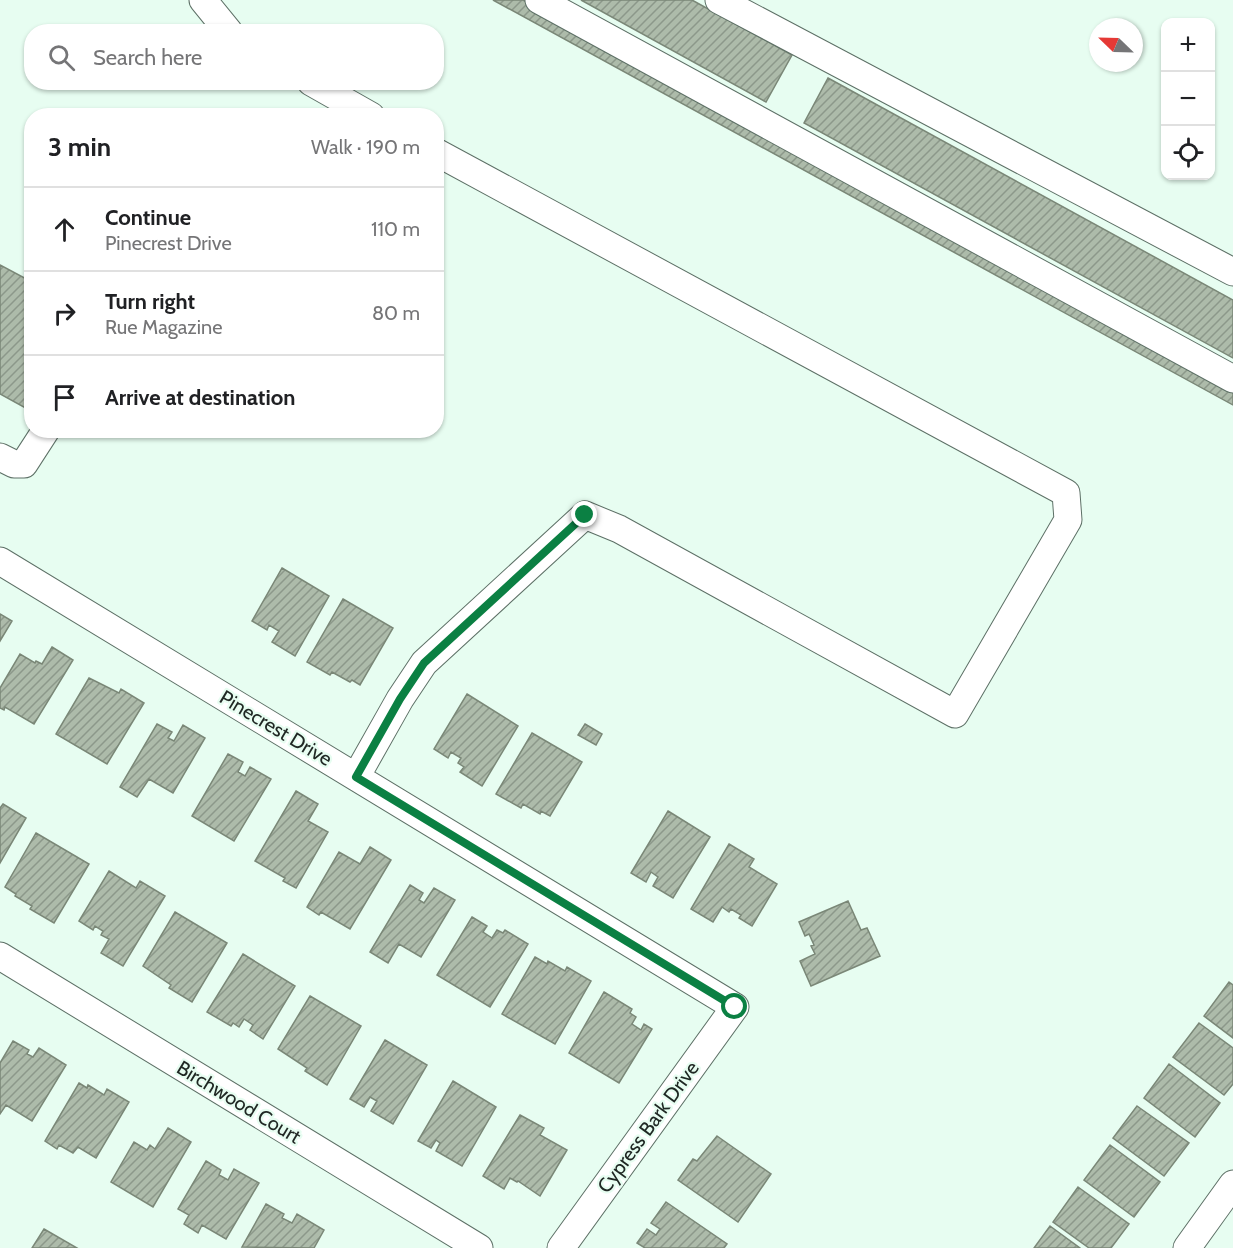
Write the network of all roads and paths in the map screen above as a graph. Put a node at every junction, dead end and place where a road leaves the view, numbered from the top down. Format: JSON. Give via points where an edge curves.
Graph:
{"nodes":[{"id":1,"x":203,"y":0,"type":"edge"},
{"id":2,"x":539,"y":0,"type":"edge"},
{"id":3,"x":719,"y":0,"type":"edge"},
{"id":4,"x":222,"y":24,"type":"edge"},
{"id":5,"x":325,"y":90,"type":"edge"},
{"id":6,"x":357,"y":108,"type":"edge"},
{"id":7,"x":444,"y":156,"type":"edge"},
{"id":8,"x":1233,"y":272,"type":"edge"},
{"id":9,"x":1233,"y":379,"type":"edge"},
{"id":10,"x":41,"y":438,"type":"edge"},
{"id":11,"x":0,"y":457,"type":"edge"},
{"id":12,"x":0,"y":561,"type":"edge"},
{"id":13,"x":356,"y":777,"type":"junction"},
{"id":14,"x":0,"y":956,"type":"edge"},
{"id":15,"x":735,"y":1007,"type":"joint"},
{"id":16,"x":1233,"y":1184,"type":"edge"},
{"id":17,"x":479,"y":1248,"type":"edge"},
{"id":18,"x":561,"y":1248,"type":"edge"},
{"id":19,"x":1187,"y":1248,"type":"edge"}],
"edges":[{"from":1,"to":4,"type":"street"},
{"from":2,"to":9,"type":"street"},
{"from":3,"to":8,"type":"street"},
{"from":5,"to":6,"type":"street"},
{"from":7,"to":13,"type":"street","via":[[1066,493],[1068,520],[955,714],[620,529],[585,515],[424,663]]},
{"from":10,"to":11,"type":"street","via":[[24,464]]},
{"from":12,"to":13,"type":"street","name":"Pinecrest Drive"},
{"from":13,"to":15,"type":"street","name":"Pinecrest Drive"},
{"from":14,"to":17,"type":"street","name":"Birchwood Court"},
{"from":15,"to":18,"type":"street","name":"Cypress Bark Drive"},
{"from":16,"to":19,"type":"street"}]}
